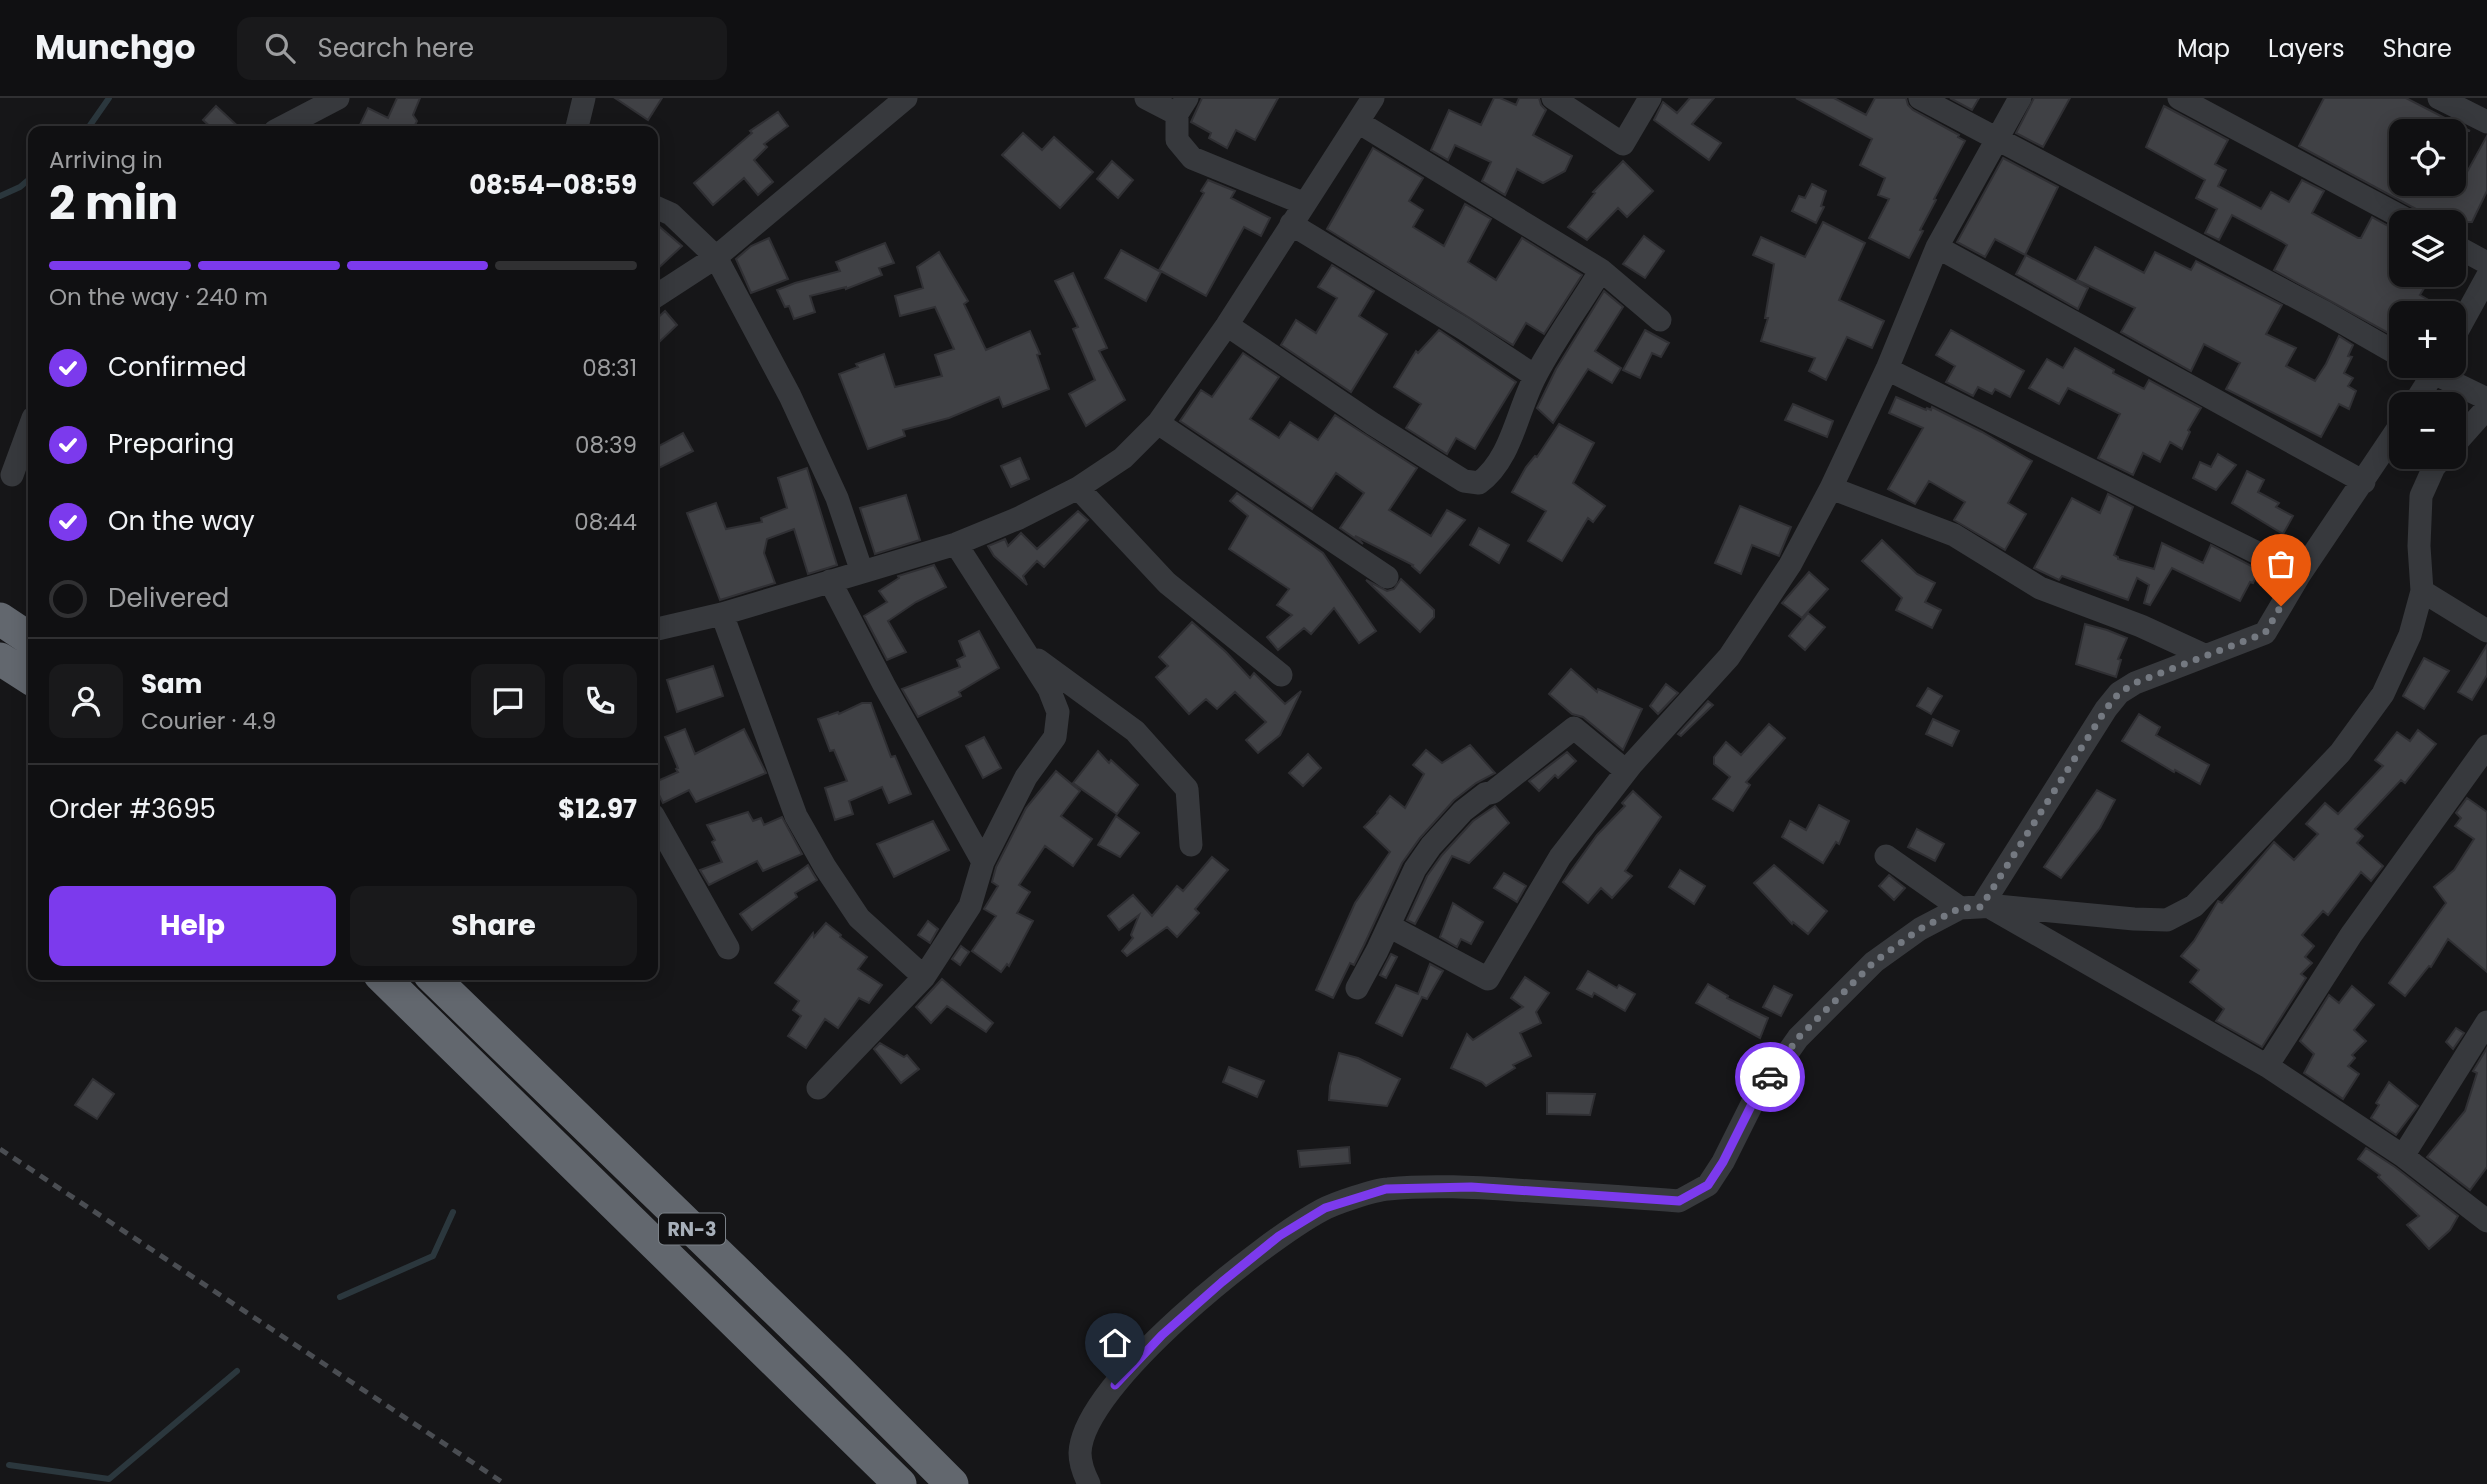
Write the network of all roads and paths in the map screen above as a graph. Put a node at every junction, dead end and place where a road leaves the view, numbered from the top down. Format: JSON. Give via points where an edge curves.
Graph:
{"nodes":[{"id":1,"x":338,"y":98,"type":"edge"},
{"id":2,"x":584,"y":98,"type":"edge"},
{"id":3,"x":906,"y":98,"type":"edge"},
{"id":4,"x":1146,"y":98,"type":"edge"},
{"id":5,"x":1373,"y":98,"type":"edge"},
{"id":6,"x":1553,"y":98,"type":"edge"},
{"id":7,"x":1650,"y":98,"type":"edge"},
{"id":8,"x":1920,"y":98,"type":"edge"},
{"id":9,"x":2020,"y":98,"type":"edge"},
{"id":10,"x":2179,"y":98,"type":"edge"},
{"id":11,"x":2439,"y":98,"type":"edge"},
{"id":12,"x":1182,"y":106,"type":"edge"},
{"id":13,"x":1358,"y":122,"type":"junction"},
{"id":14,"x":2487,"y":122,"type":"edge"},
{"id":15,"x":285,"y":126,"type":"edge"},
{"id":16,"x":577,"y":126,"type":"edge"},
{"id":17,"x":1996,"y":138,"type":"junction"},
{"id":18,"x":1305,"y":204,"type":"junction"},
{"id":19,"x":658,"y":208,"type":"edge"},
{"id":20,"x":2389,"y":210,"type":"edge"},
{"id":21,"x":1291,"y":224,"type":"junction"},
{"id":22,"x":1937,"y":247,"type":"junction"},
{"id":23,"x":2466,"y":252,"type":"edge"},
{"id":24,"x":716,"y":257,"type":"junction"},
{"id":25,"x":2487,"y":263,"type":"edge"},
{"id":26,"x":1601,"y":270,"type":"junction"},
{"id":27,"x":2487,"y":277,"type":"edge"},
{"id":28,"x":658,"y":295,"type":"edge"},
{"id":29,"x":2466,"y":315,"type":"edge"},
{"id":30,"x":1660,"y":320,"type":"dead end"},
{"id":31,"x":1227,"y":325,"type":"junction"},
{"id":32,"x":2389,"y":350,"type":"edge"},
{"id":33,"x":1887,"y":369,"type":"junction"},
{"id":34,"x":1535,"y":376,"type":"junction"},
{"id":35,"x":2448,"y":378,"type":"edge"},
{"id":36,"x":2487,"y":399,"type":"edge"},
{"id":37,"x":2487,"y":408,"type":"edge"},
{"id":38,"x":1158,"y":423,"type":"junction"},
{"id":39,"x":2466,"y":432,"type":"edge"},
{"id":40,"x":28,"y":434,"type":"edge"},
{"id":41,"x":2389,"y":443,"type":"edge"},
{"id":42,"x":2433,"y":469,"type":"edge"},
{"id":43,"x":15,"y":476,"type":"edge"},
{"id":44,"x":2364,"y":482,"type":"junction"},
{"id":45,"x":1078,"y":488,"type":"junction"},
{"id":46,"x":1831,"y":488,"type":"junction"},
{"id":47,"x":956,"y":544,"type":"junction"},
{"id":48,"x":862,"y":572,"type":"junction"},
{"id":49,"x":2300,"y":574,"type":"junction"},
{"id":50,"x":1387,"y":577,"type":"dead end"},
{"id":51,"x":830,"y":581,"type":"junction"},
{"id":52,"x":2422,"y":591,"type":"junction"},
{"id":53,"x":722,"y":614,"type":"junction"},
{"id":54,"x":0,"y":619,"type":"edge"},
{"id":55,"x":658,"y":629,"type":"edge"},
{"id":56,"x":2487,"y":631,"type":"edge"},
{"id":57,"x":28,"y":638,"type":"edge"},
{"id":58,"x":1027,"y":652,"type":"junction"},
{"id":59,"x":2204,"y":655,"type":"junction"},
{"id":60,"x":0,"y":659,"type":"edge"},
{"id":61,"x":1281,"y":676,"type":"dead end"},
{"id":62,"x":28,"y":677,"type":"edge"},
{"id":63,"x":2487,"y":746,"type":"edge"},
{"id":64,"x":1626,"y":771,"type":"junction"},
{"id":65,"x":658,"y":824,"type":"edge"},
{"id":66,"x":1191,"y":845,"type":"dead end"},
{"id":67,"x":1886,"y":856,"type":"dead end"},
{"id":68,"x":983,"y":862,"type":"junction"},
{"id":69,"x":1977,"y":907,"type":"junction"},
{"id":70,"x":1389,"y":926,"type":"junction"},
{"id":71,"x":728,"y":948,"type":"dead end"},
{"id":72,"x":924,"y":977,"type":"junction"},
{"id":73,"x":385,"y":980,"type":"edge"},
{"id":74,"x":435,"y":980,"type":"edge"},
{"id":75,"x":1357,"y":988,"type":"dead end"},
{"id":76,"x":2487,"y":1022,"type":"edge"},
{"id":77,"x":2267,"y":1066,"type":"junction"},
{"id":78,"x":818,"y":1088,"type":"dead end"},
{"id":79,"x":2403,"y":1156,"type":"junction"},
{"id":80,"x":2487,"y":1221,"type":"edge"},
{"id":81,"x":835,"y":1367,"type":"junction"},
{"id":82,"x":806,"y":1392,"type":"junction"},
{"id":83,"x":900,"y":1484,"type":"edge"},
{"id":84,"x":952,"y":1484,"type":"edge"},
{"id":85,"x":1089,"y":1484,"type":"edge"}],
"edges":[{"from":1,"to":15,"type":"street"},
{"from":2,"to":16,"type":"street"},
{"from":3,"to":24,"type":"street"},
{"from":4,"to":12,"type":"street"},
{"from":5,"to":13,"type":"street"},
{"from":6,"to":7,"type":"street","via":[[1623,144]]},
{"from":8,"to":17,"type":"street"},
{"from":9,"to":17,"type":"street"},
{"from":10,"to":20,"type":"street"},
{"from":11,"to":14,"type":"street"},
{"from":12,"to":18,"type":"street","via":[[1177,139],[1192,158]]},
{"from":13,"to":18,"type":"street"},
{"from":13,"to":26,"type":"street"},
{"from":17,"to":22,"type":"street"},
{"from":17,"to":32,"type":"street"},
{"from":18,"to":21,"type":"street"},
{"from":19,"to":24,"type":"street"},
{"from":21,"to":31,"type":"street"},
{"from":21,"to":34,"type":"street"},
{"from":22,"to":33,"type":"street"},
{"from":22,"to":44,"type":"street"},
{"from":23,"to":25,"type":"street"},
{"from":24,"to":28,"type":"street"},
{"from":24,"to":48,"type":"street","via":[[790,396],[837,498]]},
{"from":26,"to":30,"type":"street"},
{"from":26,"to":34,"type":"street"},
{"from":27,"to":29,"type":"street"},
{"from":31,"to":34,"type":"street","via":[[1464,481],[1479,483],[1492,474]]},
{"from":31,"to":38,"type":"street"},
{"from":33,"to":46,"type":"street"},
{"from":33,"to":49,"type":"street"},
{"from":35,"to":36,"type":"street"},
{"from":37,"to":39,"type":"street"},
{"from":38,"to":45,"type":"street","via":[[1122,458]]},
{"from":38,"to":50,"type":"street"},
{"from":40,"to":43,"type":"street"},
{"from":41,"to":44,"type":"street"},
{"from":42,"to":52,"type":"street","via":[[2421,496]]},
{"from":44,"to":49,"type":"street"},
{"from":45,"to":47,"type":"street"},
{"from":45,"to":61,"type":"street","via":[[1167,583]]},
{"from":46,"to":59,"type":"street","via":[[1954,535],[2040,588]]},
{"from":46,"to":64,"type":"street","via":[[1790,565],[1729,657]]},
{"from":47,"to":48,"type":"street"},
{"from":47,"to":58,"type":"street"},
{"from":48,"to":51,"type":"street"},
{"from":49,"to":59,"type":"street","via":[[2265,633]]},
{"from":51,"to":53,"type":"street"},
{"from":51,"to":68,"type":"street"},
{"from":52,"to":56,"type":"street"},
{"from":52,"to":69,"type":"street","via":[[2410,635],[2383,694],[2340,753],[2194,906],[2166,920]]},
{"from":53,"to":55,"type":"street"},
{"from":53,"to":72,"type":"street","via":[[796,817],[859,918]]},
{"from":54,"to":57,"type":"highway"},
{"from":58,"to":66,"type":"street","via":[[1135,731],[1187,789]]},
{"from":58,"to":68,"type":"street","via":[[1058,712],[1055,737],[1026,777]]},
{"from":59,"to":69,"type":"street","via":[[2119,693]]},
{"from":60,"to":62,"type":"highway"},
{"from":63,"to":77,"type":"street","via":[[2351,934]]},
{"from":64,"to":70,"type":"street","via":[[1574,728],[1455,820],[1415,869]]},
{"from":64,"to":70,"type":"street","via":[[1560,857],[1488,979]]},
{"from":65,"to":71,"type":"street"},
{"from":67,"to":69,"type":"street"},
{"from":68,"to":72,"type":"street","via":[[970,906]]},
{"from":69,"to":77,"type":"street"},
{"from":69,"to":85,"type":"street","via":[[1920,929],[1874,962],[1798,1038],[1752,1104],[1708,1185],[1679,1201],[1471,1187],[1386,1189],[1325,1208],[1279,1236],[1162,1335],[1115,1385],[1086,1431],[1080,1453]]},
{"from":70,"to":75,"type":"street"},
{"from":72,"to":78,"type":"street"},
{"from":73,"to":82,"type":"highway","number":"RN-3"},
{"from":74,"to":81,"type":"highway","number":"RN-3"},
{"from":76,"to":79,"type":"street"},
{"from":77,"to":79,"type":"street"},
{"from":79,"to":80,"type":"street"},
{"from":81,"to":82,"type":"highway"},
{"from":81,"to":84,"type":"highway","number":"RN-3"},
{"from":82,"to":83,"type":"highway","number":"RN-3"}]}
